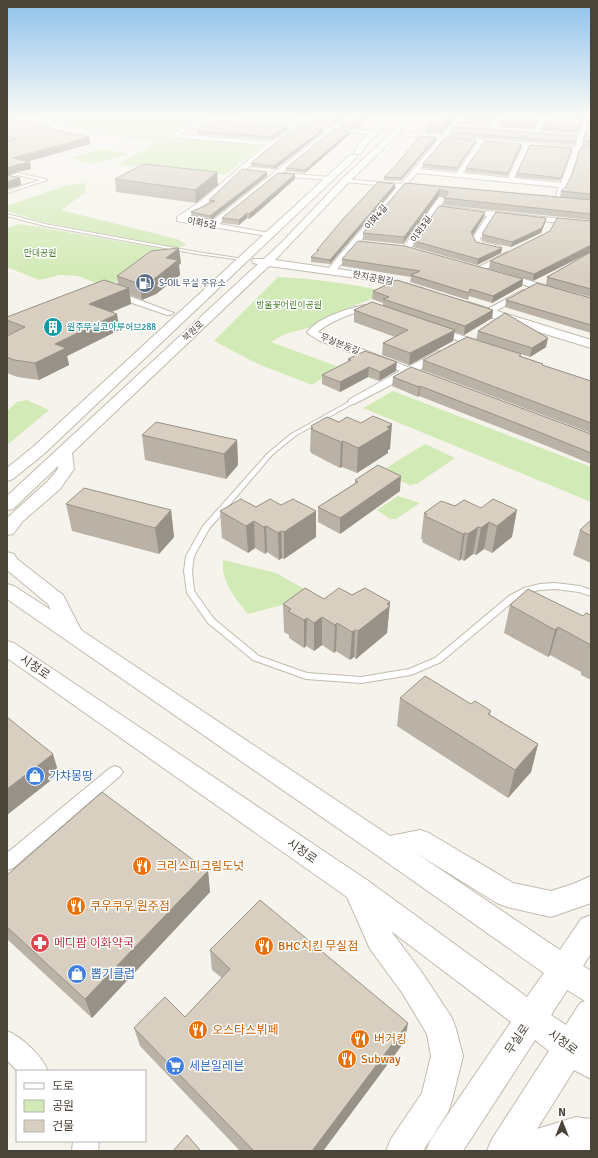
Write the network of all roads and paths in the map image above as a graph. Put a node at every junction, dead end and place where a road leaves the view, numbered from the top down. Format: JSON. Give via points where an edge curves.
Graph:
{"nodes":[{"id":1,"x":246,"y":170,"type":"edge"},
{"id":2,"x":281,"y":170,"type":"edge"},
{"id":3,"x":339,"y":170,"type":"edge"},
{"id":4,"x":357,"y":170,"type":"edge"},
{"id":5,"x":462,"y":170,"type":"edge"},
{"id":6,"x":515,"y":170,"type":"edge"},
{"id":7,"x":570,"y":170,"type":"edge"},
{"id":8,"x":415,"y":171,"type":"joint"},
{"id":9,"x":8,"y":172,"type":"edge"},
{"id":10,"x":262,"y":172,"type":"edge"},
{"id":11,"x":18,"y":174,"type":"junction"},
{"id":12,"x":276,"y":174,"type":"junction"},
{"id":13,"x":458,"y":176,"type":"junction"},
{"id":14,"x":7,"y":178,"type":"edge"},
{"id":15,"x":329,"y":179,"type":"junction"},
{"id":16,"x":346,"y":180,"type":"junction"},
{"id":17,"x":510,"y":180,"type":"junction"},
{"id":18,"x":564,"y":185,"type":"junction"},
{"id":19,"x":402,"y":186,"type":"junction"},
{"id":20,"x":433,"y":188,"type":"edge"},
{"id":21,"x":448,"y":190,"type":"edge"},
{"id":22,"x":7,"y":192,"type":"edge"},
{"id":23,"x":557,"y":200,"type":"edge"},
{"id":24,"x":436,"y":208,"type":"junction"},
{"id":25,"x":492,"y":214,"type":"junction"},
{"id":26,"x":7,"y":215,"type":"edge"},
{"id":27,"x":552,"y":220,"type":"junction"},
{"id":28,"x":591,"y":224,"type":"edge"},
{"id":29,"x":212,"y":225,"type":"junction"},
{"id":30,"x":547,"y":230,"type":"dead end"},
{"id":31,"x":270,"y":235,"type":"junction"},
{"id":32,"x":406,"y":250,"type":"edge"},
{"id":33,"x":242,"y":259,"type":"junction"},
{"id":34,"x":266,"y":263,"type":"junction"},
{"id":35,"x":331,"y":271,"type":"junction"},
{"id":36,"x":550,"y":278,"type":"edge"},
{"id":37,"x":536,"y":286,"type":"junction"},
{"id":38,"x":110,"y":292,"type":"edge"},
{"id":39,"x":429,"y":293,"type":"edge"},
{"id":40,"x":591,"y":302,"type":"edge"},
{"id":41,"x":458,"y":303,"type":"edge"},
{"id":42,"x":170,"y":312,"type":"dead end"},
{"id":43,"x":487,"y":312,"type":"junction"},
{"id":44,"x":386,"y":313,"type":"edge"},
{"id":45,"x":503,"y":317,"type":"junction"},
{"id":46,"x":492,"y":324,"type":"edge"},
{"id":47,"x":422,"y":325,"type":"edge"},
{"id":48,"x":479,"y":332,"type":"edge"},
{"id":49,"x":466,"y":340,"type":"junction"},
{"id":50,"x":591,"y":344,"type":"edge"},
{"id":51,"x":488,"y":348,"type":"edge"},
{"id":52,"x":409,"y":371,"type":"junction"},
{"id":53,"x":438,"y":382,"type":"edge"},
{"id":54,"x":354,"y":401,"type":"joint"},
{"id":55,"x":39,"y":450,"type":"junction"},
{"id":56,"x":64,"y":452,"type":"junction"},
{"id":57,"x":7,"y":462,"type":"edge"},
{"id":58,"x":7,"y":476,"type":"edge"},
{"id":59,"x":7,"y":505,"type":"edge"},
{"id":60,"x":7,"y":530,"type":"edge"},
{"id":61,"x":7,"y":558,"type":"edge"},
{"id":62,"x":7,"y":590,"type":"edge"},
{"id":63,"x":591,"y":593,"type":"edge"},
{"id":64,"x":73,"y":635,"type":"junction"},
{"id":65,"x":7,"y":648,"type":"edge"},
{"id":66,"x":7,"y":656,"type":"edge"},
{"id":67,"x":30,"y":662,"type":"junction"},
{"id":68,"x":115,"y":772,"type":"dead end"},
{"id":69,"x":387,"y":848,"type":"junction"},
{"id":70,"x":7,"y":863,"type":"edge"},
{"id":71,"x":591,"y":888,"type":"edge"},
{"id":72,"x":357,"y":889,"type":"junction"},
{"id":73,"x":591,"y":928,"type":"edge"},
{"id":74,"x":562,"y":970,"type":"junction"},
{"id":75,"x":591,"y":989,"type":"edge"},
{"id":76,"x":591,"y":1014,"type":"edge"},
{"id":77,"x":531,"y":1018,"type":"junction"},
{"id":78,"x":7,"y":1043,"type":"edge"},
{"id":79,"x":581,"y":1055,"type":"edge"},
{"id":80,"x":34,"y":1070,"type":"edge"},
{"id":81,"x":591,"y":1136,"type":"edge"},
{"id":82,"x":403,"y":1151,"type":"edge"},
{"id":83,"x":443,"y":1151,"type":"edge"},
{"id":84,"x":504,"y":1151,"type":"edge"},
{"id":85,"x":530,"y":1151,"type":"edge"}],
"edges":[{"from":1,"to":29,"type":"street","name":"이화5길","via":[[204,204],[180,219]]},
{"from":2,"to":12,"type":"street"},
{"from":3,"to":15,"type":"street","name":"북원로"},
{"from":4,"to":16,"type":"street","name":"북원로"},
{"from":5,"to":13,"type":"street"},
{"from":6,"to":17,"type":"street"},
{"from":7,"to":18,"type":"street"},
{"from":8,"to":13,"type":"street"},
{"from":8,"to":19,"type":"street","name":"이화4길"},
{"from":9,"to":11,"type":"lane"},
{"from":10,"to":12,"type":"street"},
{"from":11,"to":14,"type":"lane"},
{"from":11,"to":22,"type":"lane","via":[[45,180]]},
{"from":12,"to":15,"type":"street"},
{"from":12,"to":29,"type":"street"},
{"from":13,"to":17,"type":"street"},
{"from":15,"to":16,"type":"street"},
{"from":15,"to":31,"type":"street","name":"북원로"},
{"from":16,"to":19,"type":"street"},
{"from":16,"to":34,"type":"street","name":"북원로"},
{"from":17,"to":18,"type":"street"},
{"from":18,"to":23,"type":"street"},
{"from":19,"to":20,"type":"street"},
{"from":19,"to":35,"type":"street","name":"이화4길","via":[[358,243]]},
{"from":21,"to":24,"type":"street","name":"이화3길"},
{"from":24,"to":25,"type":"street","name":"이화3길"},
{"from":24,"to":32,"type":"street","name":"이화3길"},
{"from":25,"to":27,"type":"street","name":"이화3길"},
{"from":25,"to":37,"type":"street","via":[[476,239],[479,244],[513,252],[476,268]]},
{"from":26,"to":33,"type":"lane","via":[[45,225]]},
{"from":27,"to":28,"type":"street","name":"이화3길"},
{"from":27,"to":30,"type":"street"},
{"from":29,"to":31,"type":"street","name":"이화5길"},
{"from":31,"to":33,"type":"street","name":"북원로"},
{"from":33,"to":34,"type":"street","name":"한지공원길"},
{"from":33,"to":55,"type":"street","name":"북원로"},
{"from":34,"to":35,"type":"street","name":"한지공원길"},
{"from":34,"to":56,"type":"street","name":"북원로"},
{"from":35,"to":39,"type":"street","name":"한지공원길","via":[[401,284]]},
{"from":36,"to":37,"type":"street"},
{"from":37,"to":40,"type":"street"},
{"from":37,"to":43,"type":"street"},
{"from":38,"to":42,"type":"street"},
{"from":41,"to":43,"type":"street"},
{"from":43,"to":45,"type":"street"},
{"from":44,"to":52,"type":"street","name":"무실본동길","via":[[366,307],[358,309],[314,329],[312,333]]},
{"from":45,"to":46,"type":"street"},
{"from":45,"to":50,"type":"street"},
{"from":47,"to":49,"type":"street"},
{"from":48,"to":49,"type":"street"},
{"from":49,"to":51,"type":"street"},
{"from":49,"to":52,"type":"street"},
{"from":52,"to":53,"type":"street","name":"무실본동길"},
{"from":52,"to":54,"type":"street"},
{"from":54,"to":63,"type":"lane","via":[[292,435],[270,454],[206,528],[190,556],[190,591],[211,621],[256,658],[306,676],[361,680],[411,672],[438,660],[512,598],[527,590],[555,586]]},
{"from":55,"to":57,"type":"street"},
{"from":55,"to":58,"type":"street","name":"북원로"},
{"from":56,"to":59,"type":"street","name":"북원로"},
{"from":56,"to":60,"type":"street","via":[[66,469],[54,485],[17,517]]},
{"from":61,"to":64,"type":"street","via":[[56,600]]},
{"from":62,"to":64,"type":"street"},
{"from":64,"to":69,"type":"street"},
{"from":65,"to":67,"type":"street","name":"시청로"},
{"from":66,"to":67,"type":"street"},
{"from":67,"to":72,"type":"street","name":"시청로"},
{"from":68,"to":70,"type":"street"},
{"from":69,"to":71,"type":"street","via":[[420,841],[507,894],[551,904]]},
{"from":69,"to":74,"type":"street"},
{"from":72,"to":77,"type":"street","name":"시청로"},
{"from":72,"to":82,"type":"street","via":[[380,939],[413,984],[441,1029],[447,1056],[436,1100]]},
{"from":73,"to":74,"type":"street","name":"무실로"},
{"from":74,"to":75,"type":"street"},
{"from":74,"to":77,"type":"street","name":"무실로"},
{"from":76,"to":79,"type":"street"},
{"from":77,"to":79,"type":"street","name":"시청로"},
{"from":77,"to":83,"type":"street","name":"무실로"},
{"from":78,"to":80,"type":"street"},
{"from":79,"to":84,"type":"street"},
{"from":81,"to":85,"type":"street","via":[[576,1134],[536,1146]]}]}
